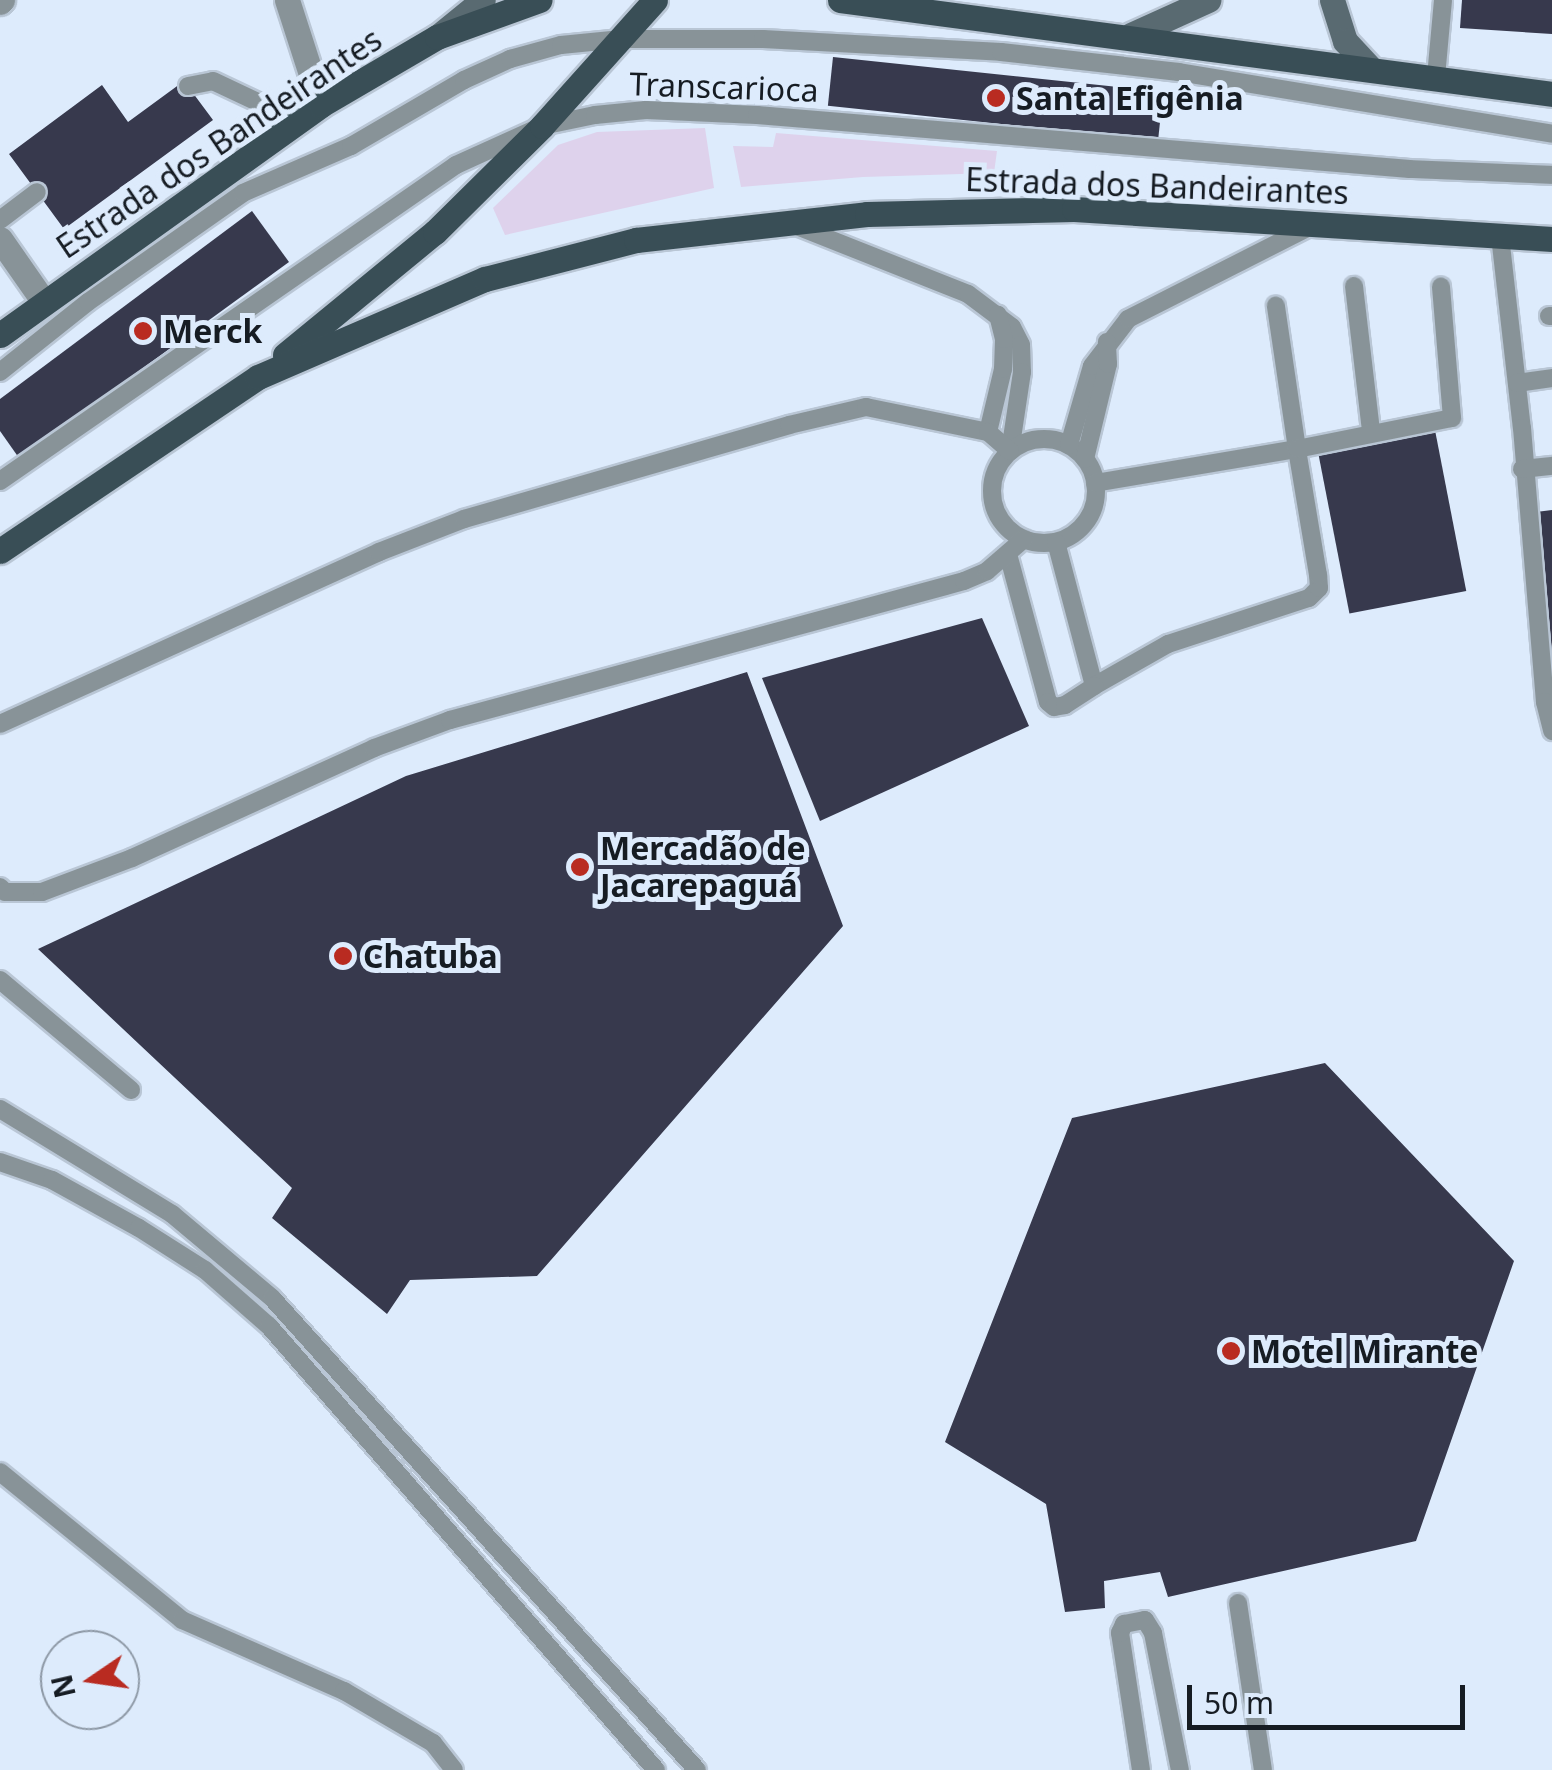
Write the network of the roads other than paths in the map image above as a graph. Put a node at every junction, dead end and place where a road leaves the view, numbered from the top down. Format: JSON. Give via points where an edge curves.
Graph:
{"nodes":[{"id":1,"x":287,"y":0,"type":"edge"},
{"id":2,"x":483,"y":0,"type":"edge"},
{"id":3,"x":539,"y":0,"type":"edge"},
{"id":4,"x":655,"y":0,"type":"edge"},
{"id":5,"x":840,"y":0,"type":"edge"},
{"id":6,"x":1208,"y":0,"type":"edge"},
{"id":7,"x":1332,"y":0,"type":"edge"},
{"id":8,"x":1443,"y":0,"type":"edge"},
{"id":9,"x":886,"y":4,"type":"edge"},
{"id":10,"x":1131,"y":35,"type":"junction"},
{"id":11,"x":438,"y":37,"type":"junction"},
{"id":12,"x":622,"y":39,"type":"junction"},
{"id":13,"x":1369,"y":67,"type":"junction"},
{"id":14,"x":1436,"y":76,"type":"junction"},
{"id":15,"x":188,"y":86,"type":"dead end"},
{"id":16,"x":1552,"y":94,"type":"edge"},
{"id":17,"x":320,"y":105,"type":"junction"},
{"id":18,"x":298,"y":120,"type":"junction"},
{"id":19,"x":542,"y":126,"type":"junction"},
{"id":20,"x":1552,"y":134,"type":"edge"},
{"id":21,"x":1552,"y":175,"type":"edge"},
{"id":22,"x":37,"y":192,"type":"dead end"},
{"id":23,"x":0,"y":220,"type":"edge"},
{"id":24,"x":784,"y":221,"type":"junction"},
{"id":25,"x":1316,"y":223,"type":"junction"},
{"id":26,"x":1500,"y":236,"type":"junction"},
{"id":27,"x":0,"y":239,"type":"edge"},
{"id":28,"x":1552,"y":239,"type":"edge"},
{"id":29,"x":1354,"y":286,"type":"dead end"},
{"id":30,"x":1441,"y":286,"type":"dead end"},
{"id":31,"x":44,"y":302,"type":"junction"},
{"id":32,"x":1276,"y":306,"type":"dead end"},
{"id":33,"x":998,"y":315,"type":"junction"},
{"id":34,"x":0,"y":335,"type":"edge"},
{"id":35,"x":1107,"y":342,"type":"junction"},
{"id":36,"x":0,"y":372,"type":"edge"},
{"id":37,"x":258,"y":378,"type":"junction"},
{"id":38,"x":1552,"y":378,"type":"edge"},
{"id":39,"x":1517,"y":383,"type":"junction"},
{"id":40,"x":1371,"y":431,"type":"junction"},
{"id":41,"x":988,"y":432,"type":"junction"},
{"id":42,"x":1069,"y":445,"type":"junction"},
{"id":43,"x":1297,"y":449,"type":"junction"},
{"id":44,"x":1010,"y":451,"type":"junction"},
{"id":45,"x":1085,"y":459,"type":"junction"},
{"id":46,"x":1552,"y":466,"type":"edge"},
{"id":47,"x":1522,"y":470,"type":"junction"},
{"id":48,"x":0,"y":481,"type":"edge"},
{"id":49,"x":1095,"y":483,"type":"junction"},
{"id":50,"x":1024,"y":539,"type":"junction"},
{"id":51,"x":1056,"y":542,"type":"junction"},
{"id":52,"x":0,"y":551,"type":"edge"},
{"id":53,"x":1008,"y":554,"type":"junction"},
{"id":54,"x":1094,"y":686,"type":"junction"},
{"id":55,"x":0,"y":724,"type":"edge"},
{"id":56,"x":1552,"y":732,"type":"edge"},
{"id":57,"x":0,"y":888,"type":"edge"},
{"id":58,"x":0,"y":980,"type":"edge"},
{"id":59,"x":131,"y":1090,"type":"dead end"},
{"id":60,"x":0,"y":1109,"type":"edge"},
{"id":61,"x":0,"y":1162,"type":"edge"},
{"id":62,"x":0,"y":1472,"type":"edge"},
{"id":63,"x":1238,"y":1603,"type":"dead end"},
{"id":64,"x":454,"y":1770,"type":"edge"},
{"id":65,"x":656,"y":1770,"type":"edge"},
{"id":66,"x":696,"y":1770,"type":"edge"},
{"id":67,"x":1141,"y":1770,"type":"edge"},
{"id":68,"x":1180,"y":1770,"type":"edge"},
{"id":69,"x":1263,"y":1770,"type":"edge"}],
"edges":[{"from":1,"to":17,"type":"street"},
{"from":2,"to":11,"type":"street"},
{"from":3,"to":11,"type":"main road","name":"Estrada dos Bandeirantes"},
{"from":4,"to":12,"type":"main road"},
{"from":5,"to":9,"type":"main road"},
{"from":6,"to":10,"type":"street"},
{"from":7,"to":13,"type":"street","via":[[1344,41]]},
{"from":8,"to":14,"type":"lane"},
{"from":9,"to":10,"type":"main road"},
{"from":10,"to":13,"type":"main road"},
{"from":11,"to":17,"type":"main road","name":"Estrada dos Bandeirantes"},
{"from":12,"to":19,"type":"main road"},
{"from":12,"to":20,"type":"lane","name":"Transcarioca","via":[[1001,52],[1179,72]]},
{"from":12,"to":36,"type":"lane","name":"Transcarioca","via":[[510,59],[352,146],[243,194]]},
{"from":13,"to":14,"type":"main road"},
{"from":14,"to":16,"type":"main road"},
{"from":15,"to":18,"type":"lane","via":[[213,81]]},
{"from":17,"to":18,"type":"main road","name":"Estrada dos Bandeirantes"},
{"from":18,"to":31,"type":"main road","name":"Estrada dos Bandeirantes"},
{"from":19,"to":21,"type":"lane","name":"Transcarioca","via":[[646,110],[757,115]]},
{"from":19,"to":37,"type":"main road","via":[[435,232]]},
{"from":19,"to":48,"type":"lane","name":"Transcarioca","via":[[492,145],[402,200]]},
{"from":22,"to":23,"type":"lane"},
{"from":24,"to":25,"type":"main road","name":"Estrada dos Bandeirantes","via":[[1074,209]]},
{"from":24,"to":33,"type":"lane","via":[[968,294]]},
{"from":24,"to":37,"type":"main road","name":"Estrada dos Bandeirantes","via":[[636,240],[485,279]]},
{"from":25,"to":26,"type":"main road","name":"Estrada dos Bandeirantes"},
{"from":25,"to":35,"type":"lane","via":[[1128,319]]},
{"from":26,"to":28,"type":"main road","name":"Estrada dos Bandeirantes"},
{"from":26,"to":39,"type":"lane"},
{"from":27,"to":31,"type":"street"},
{"from":29,"to":40,"type":"lane"},
{"from":30,"to":40,"type":"lane","via":[[1452,418]]},
{"from":31,"to":34,"type":"main road","name":"Estrada dos Bandeirantes"},
{"from":32,"to":43,"type":"lane"},
{"from":33,"to":41,"type":"lane","via":[[1003,369]]},
{"from":33,"to":44,"type":"lane","via":[[1020,345]]},
{"from":35,"to":42,"type":"lane","via":[[1092,366]]},
{"from":35,"to":45,"type":"lane","via":[[1108,364]]},
{"from":37,"to":52,"type":"main road","name":"Estrada dos Bandeirantes"},
{"from":38,"to":39,"type":"lane"},
{"from":39,"to":47,"type":"lane"},
{"from":40,"to":43,"type":"lane"},
{"from":41,"to":44,"type":"lane"},
{"from":41,"to":55,"type":"lane","via":[[866,407],[522,501],[379,552]]},
{"from":42,"to":44,"type":"lane","via":[[1029,440]]},
{"from":42,"to":45,"type":"lane"},
{"from":43,"to":49,"type":"lane"},
{"from":43,"to":54,"type":"lane","via":[[1319,588],[1310,598],[1168,644]]},
{"from":44,"to":50,"type":"lane","via":[[999,464],[993,498],[1009,530]]},
{"from":45,"to":49,"type":"lane"},
{"from":46,"to":47,"type":"lane"},
{"from":47,"to":56,"type":"lane"},
{"from":49,"to":51,"type":"lane","via":[[1088,520]]},
{"from":50,"to":51,"type":"lane"},
{"from":50,"to":53,"type":"lane"},
{"from":51,"to":54,"type":"lane"},
{"from":53,"to":54,"type":"lane","via":[[1048,702],[1065,706]]},
{"from":53,"to":57,"type":"lane","via":[[964,581],[450,720],[42,892]]},
{"from":58,"to":59,"type":"lane"},
{"from":60,"to":66,"type":"lane","via":[[172,1214],[272,1298]]},
{"from":61,"to":65,"type":"lane","via":[[52,1180],[139,1228],[205,1270],[269,1326]]},
{"from":62,"to":64,"type":"lane","via":[[182,1620],[344,1692],[433,1744]]},
{"from":63,"to":69,"type":"lane"},
{"from":67,"to":68,"type":"lane","via":[[1120,1634],[1124,1624],[1145,1620],[1154,1633]]}]}
